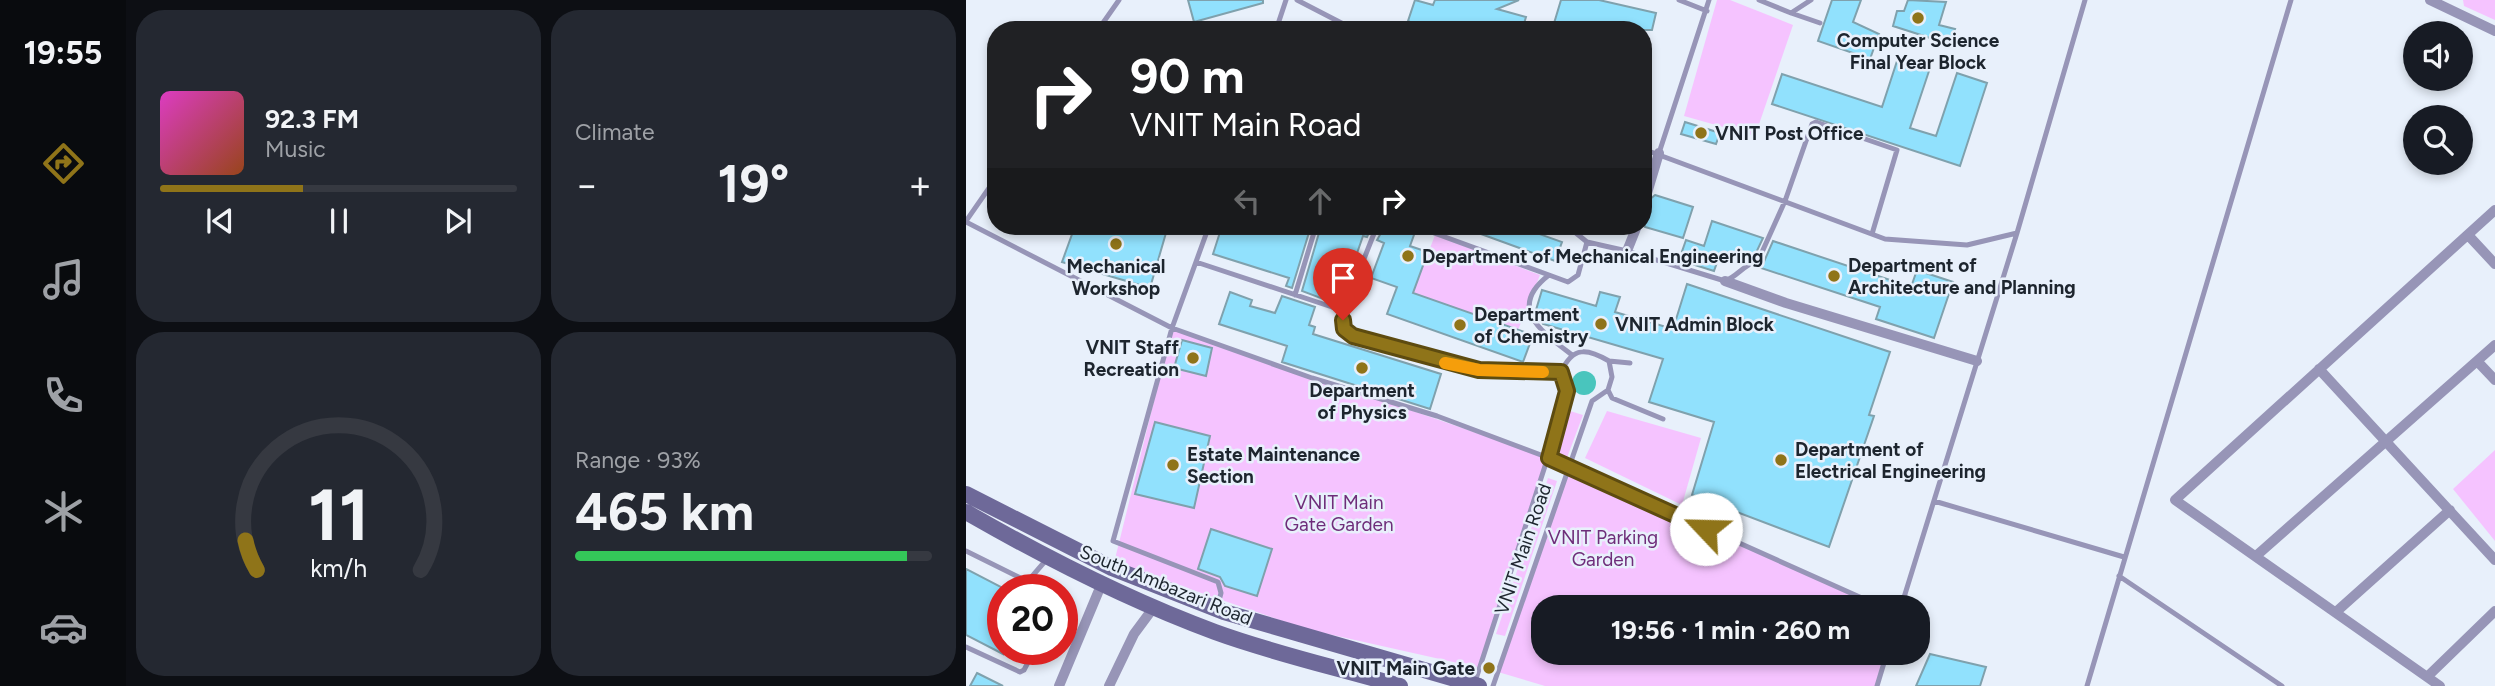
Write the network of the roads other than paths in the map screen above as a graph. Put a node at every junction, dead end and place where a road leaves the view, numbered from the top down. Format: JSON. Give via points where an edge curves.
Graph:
{"nodes":[{"id":1,"x":1119,"y":0,"type":"edge"},
{"id":2,"x":1286,"y":0,"type":"edge"},
{"id":3,"x":1297,"y":0,"type":"edge"},
{"id":4,"x":1679,"y":0,"type":"edge"},
{"id":5,"x":1709,"y":0,"type":"edge"},
{"id":6,"x":1759,"y":0,"type":"edge"},
{"id":7,"x":1811,"y":0,"type":"edge"},
{"id":8,"x":2085,"y":0,"type":"edge"},
{"id":9,"x":2291,"y":0,"type":"edge"},
{"id":10,"x":2430,"y":0,"type":"edge"},
{"id":11,"x":2457,"y":0,"type":"edge"},
{"id":12,"x":1707,"y":10,"type":"junction"},
{"id":13,"x":1791,"y":13,"type":"junction"},
{"id":14,"x":2459,"y":13,"type":"junction"},
{"id":15,"x":1104,"y":21,"type":"edge"},
{"id":16,"x":1279,"y":21,"type":"edge"},
{"id":17,"x":1338,"y":21,"type":"edge"},
{"id":18,"x":1820,"y":23,"type":"dead end"},
{"id":19,"x":2495,"y":31,"type":"edge"},
{"id":20,"x":1652,"y":151,"type":"edge"},
{"id":21,"x":1658,"y":153,"type":"junction"},
{"id":22,"x":1652,"y":175,"type":"edge"},
{"id":23,"x":987,"y":191,"type":"edge"},
{"id":24,"x":1785,"y":201,"type":"junction"},
{"id":25,"x":2495,"y":210,"type":"edge"},
{"id":26,"x":966,"y":221,"type":"edge"},
{"id":27,"x":987,"y":232,"type":"edge"},
{"id":28,"x":2017,"y":233,"type":"junction"},
{"id":29,"x":1871,"y":234,"type":"junction"},
{"id":30,"x":993,"y":235,"type":"edge"},
{"id":31,"x":1206,"y":235,"type":"edge"},
{"id":32,"x":1313,"y":235,"type":"edge"},
{"id":33,"x":1373,"y":235,"type":"edge"},
{"id":34,"x":1440,"y":235,"type":"edge"},
{"id":35,"x":1580,"y":235,"type":"edge"},
{"id":36,"x":1633,"y":235,"type":"edge"},
{"id":37,"x":2468,"y":235,"type":"junction"},
{"id":38,"x":1587,"y":242,"type":"junction"},
{"id":39,"x":1627,"y":251,"type":"junction"},
{"id":40,"x":1196,"y":262,"type":"junction"},
{"id":41,"x":2495,"y":264,"type":"edge"},
{"id":42,"x":1549,"y":275,"type":"junction"},
{"id":43,"x":1725,"y":281,"type":"junction"},
{"id":44,"x":1295,"y":295,"type":"junction"},
{"id":45,"x":1343,"y":312,"type":"junction"},
{"id":46,"x":1172,"y":328,"type":"junction"},
{"id":47,"x":2495,"y":345,"type":"edge"},
{"id":48,"x":1572,"y":355,"type":"junction"},
{"id":49,"x":1609,"y":361,"type":"junction"},
{"id":50,"x":1978,"y":361,"type":"junction"},
{"id":51,"x":2477,"y":361,"type":"junction"},
{"id":52,"x":1630,"y":363,"type":"dead end"},
{"id":53,"x":2319,"y":369,"type":"junction"},
{"id":54,"x":1561,"y":372,"type":"junction"},
{"id":55,"x":2495,"y":380,"type":"edge"},
{"id":56,"x":1608,"y":390,"type":"junction"},
{"id":57,"x":1663,"y":419,"type":"dead end"},
{"id":58,"x":2387,"y":441,"type":"junction"},
{"id":59,"x":1549,"y":458,"type":"junction"},
{"id":60,"x":1568,"y":467,"type":"junction"},
{"id":61,"x":966,"y":494,"type":"edge"},
{"id":62,"x":1934,"y":501,"type":"junction"},
{"id":63,"x":2450,"y":510,"type":"junction"},
{"id":64,"x":966,"y":512,"type":"edge"},
{"id":65,"x":966,"y":551,"type":"edge"},
{"id":66,"x":2256,"y":556,"type":"junction"},
{"id":67,"x":2124,"y":557,"type":"junction"},
{"id":68,"x":1047,"y":559,"type":"junction"},
{"id":69,"x":2495,"y":560,"type":"edge"},
{"id":70,"x":1014,"y":574,"type":"edge"},
{"id":71,"x":1034,"y":574,"type":"edge"},
{"id":72,"x":2119,"y":576,"type":"junction"},
{"id":73,"x":1102,"y":583,"type":"junction"},
{"id":74,"x":1855,"y":595,"type":"edge"},
{"id":75,"x":1905,"y":595,"type":"edge"},
{"id":76,"x":1154,"y":607,"type":"junction"},
{"id":77,"x":1216,"y":609,"type":"junction"},
{"id":78,"x":2495,"y":611,"type":"edge"},
{"id":79,"x":2336,"y":612,"type":"junction"},
{"id":80,"x":966,"y":648,"type":"edge"},
{"id":81,"x":987,"y":657,"type":"edge"},
{"id":82,"x":1390,"y":661,"type":"junction"},
{"id":83,"x":1006,"y":665,"type":"edge"},
{"id":84,"x":1027,"y":665,"type":"edge"},
{"id":85,"x":1883,"y":665,"type":"edge"},
{"id":86,"x":2427,"y":677,"type":"junction"},
{"id":87,"x":1113,"y":683,"type":"edge"},
{"id":88,"x":1382,"y":683,"type":"edge"},
{"id":89,"x":1477,"y":685,"type":"edge"},
{"id":90,"x":1059,"y":686,"type":"edge"},
{"id":91,"x":1399,"y":686,"type":"edge"},
{"id":92,"x":1493,"y":686,"type":"edge"},
{"id":93,"x":1877,"y":686,"type":"edge"},
{"id":94,"x":2087,"y":686,"type":"edge"},
{"id":95,"x":2283,"y":686,"type":"edge"},
{"id":96,"x":2440,"y":686,"type":"edge"}],
"edges":[{"from":1,"to":15,"type":"lane"},
{"from":2,"to":16,"type":"lane"},
{"from":3,"to":17,"type":"lane"},
{"from":4,"to":12,"type":"lane"},
{"from":5,"to":12,"type":"lane"},
{"from":6,"to":13,"type":"lane"},
{"from":7,"to":13,"type":"lane"},
{"from":8,"to":28,"type":"lane"},
{"from":9,"to":67,"type":"lane"},
{"from":10,"to":14,"type":"street"},
{"from":11,"to":14,"type":"street"},
{"from":12,"to":21,"type":"lane"},
{"from":13,"to":18,"type":"lane"},
{"from":14,"to":19,"type":"street"},
{"from":20,"to":21,"type":"lane"},
{"from":21,"to":22,"type":"street"},
{"from":21,"to":24,"type":"lane"},
{"from":23,"to":26,"type":"lane"},
{"from":24,"to":29,"type":"lane"},
{"from":24,"to":29,"type":"lane","via":[[1816,122],[1895,147]]},
{"from":24,"to":43,"type":"lane","via":[[1758,261]]},
{"from":25,"to":37,"type":"street"},
{"from":26,"to":27,"type":"lane"},
{"from":28,"to":29,"type":"lane","via":[[1966,244],[1885,239]]},
{"from":28,"to":50,"type":"lane"},
{"from":30,"to":46,"type":"lane"},
{"from":31,"to":40,"type":"lane"},
{"from":32,"to":44,"type":"lane"},
{"from":33,"to":45,"type":"lane"},
{"from":34,"to":42,"type":"lane"},
{"from":35,"to":38,"type":"lane"},
{"from":36,"to":39,"type":"street"},
{"from":37,"to":41,"type":"street"},
{"from":37,"to":53,"type":"street"},
{"from":38,"to":39,"type":"lane"},
{"from":38,"to":42,"type":"lane","via":[[1578,275],[1568,282]]},
{"from":39,"to":43,"type":"lane"},
{"from":40,"to":44,"type":"lane"},
{"from":40,"to":46,"type":"lane"},
{"from":42,"to":48,"type":"lane","via":[[1535,286],[1529,303],[1533,321]]},
{"from":43,"to":50,"type":"street"},
{"from":44,"to":45,"type":"lane"},
{"from":45,"to":54,"type":"lane","via":[[1344,329],[1353,336],[1452,365]]},
{"from":46,"to":59,"type":"lane"},
{"from":46,"to":77,"type":"lane","via":[[1113,541],[1218,582],[1221,593]]},
{"from":47,"to":51,"type":"street"},
{"from":48,"to":49,"type":"lane","via":[[1593,351]]},
{"from":48,"to":54,"type":"lane"},
{"from":49,"to":52,"type":"lane"},
{"from":49,"to":56,"type":"lane","via":[[1612,377]]},
{"from":50,"to":62,"type":"lane"},
{"from":51,"to":55,"type":"street"},
{"from":51,"to":58,"type":"street"},
{"from":53,"to":58,"type":"street"},
{"from":53,"to":66,"type":"street","via":[[2175,500]]},
{"from":54,"to":59,"type":"lane","name":"VNIT Main Road","via":[[1567,391]]},
{"from":56,"to":57,"type":"lane","via":[[1612,398]]},
{"from":56,"to":60,"type":"lane","name":"VNIT Main Road","via":[[1592,401]]},
{"from":58,"to":63,"type":"street"},
{"from":58,"to":66,"type":"street"},
{"from":59,"to":60,"type":"lane"},
{"from":59,"to":89,"type":"lane","name":"VNIT Main Road"},
{"from":60,"to":74,"type":"lane"},
{"from":60,"to":92,"type":"lane","name":"VNIT Main Road"},
{"from":61,"to":77,"type":"main road","via":[[1112,568]]},
{"from":62,"to":67,"type":"lane"},
{"from":62,"to":75,"type":"lane"},
{"from":63,"to":69,"type":"street"},
{"from":63,"to":79,"type":"street"},
{"from":64,"to":68,"type":"main road","name":"South Ambazari Road"},
{"from":65,"to":70,"type":"lane"},
{"from":66,"to":79,"type":"street"},
{"from":67,"to":72,"type":"lane"},
{"from":68,"to":71,"type":"lane"},
{"from":68,"to":73,"type":"main road","name":"South Ambazari Road"},
{"from":72,"to":94,"type":"lane"},
{"from":72,"to":95,"type":"lane"},
{"from":73,"to":76,"type":"main road","name":"South Ambazari Road"},
{"from":73,"to":90,"type":"street"},
{"from":76,"to":87,"type":"street","via":[[1134,634]]},
{"from":76,"to":88,"type":"main road","name":"South Ambazari Road","via":[[1218,633]]},
{"from":77,"to":82,"type":"main road"},
{"from":78,"to":86,"type":"street"},
{"from":79,"to":86,"type":"street"},
{"from":80,"to":81,"type":"lane"},
{"from":82,"to":88,"type":"street"},
{"from":82,"to":89,"type":"main road"},
{"from":83,"to":84,"type":"lane","via":[[1020,671]]},
{"from":85,"to":93,"type":"lane"},
{"from":86,"to":96,"type":"street"},
{"from":88,"to":91,"type":"main road","name":"South Ambazari Road"}]}
